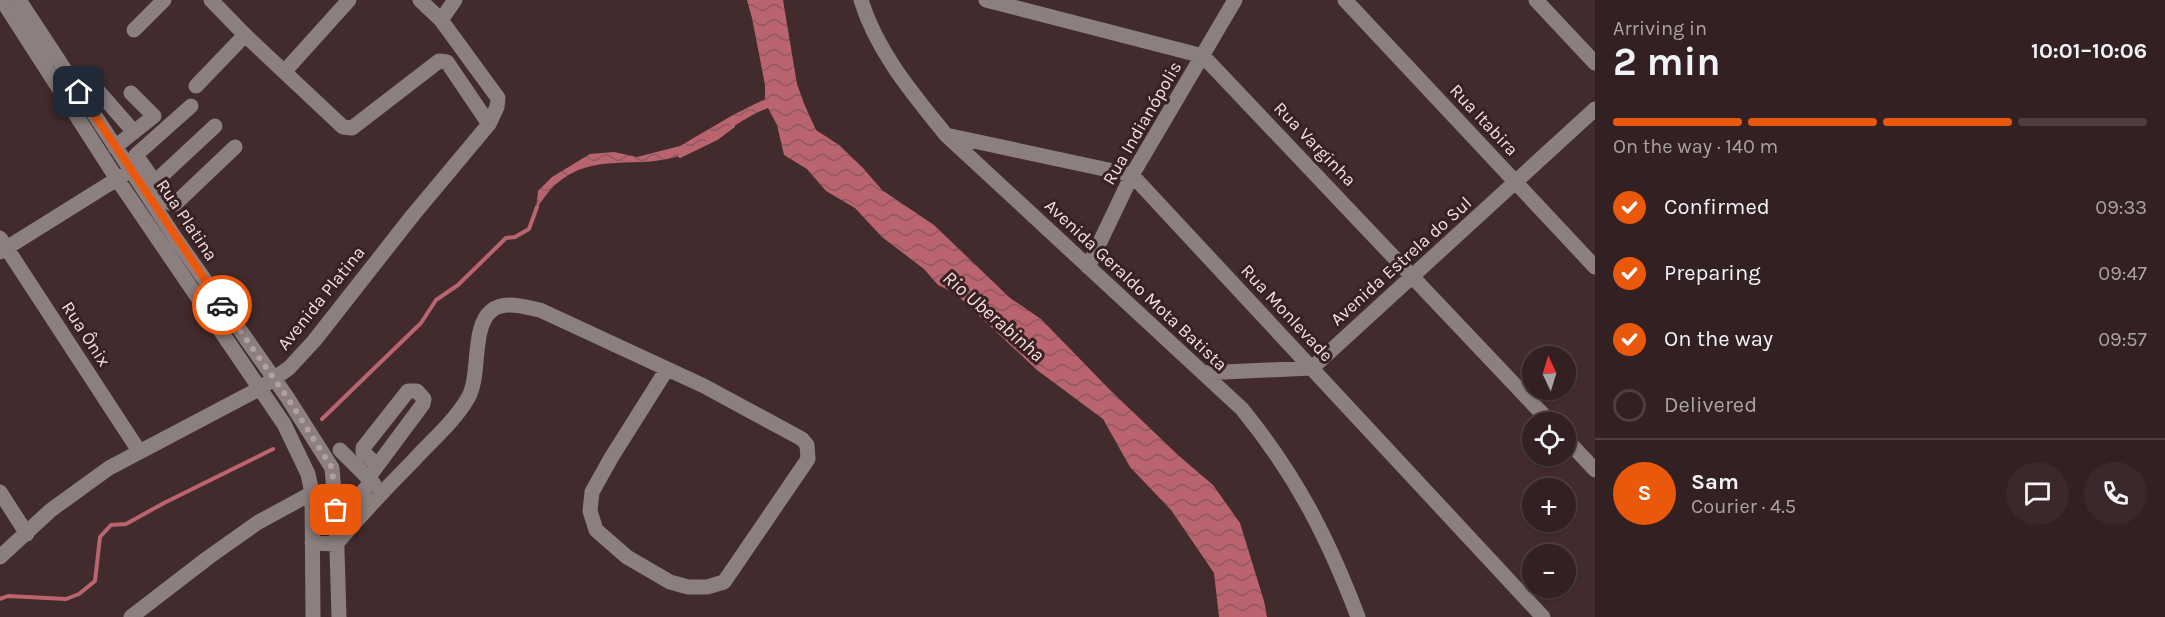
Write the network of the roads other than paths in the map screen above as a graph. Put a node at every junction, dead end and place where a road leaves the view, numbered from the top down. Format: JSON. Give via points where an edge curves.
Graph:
{"nodes":[{"id":1,"x":2,"y":0,"type":"edge"},
{"id":2,"x":19,"y":0,"type":"edge"},
{"id":3,"x":164,"y":0,"type":"edge"},
{"id":4,"x":349,"y":0,"type":"edge"},
{"id":5,"x":420,"y":0,"type":"edge"},
{"id":6,"x":455,"y":0,"type":"edge"},
{"id":7,"x":861,"y":0,"type":"edge"},
{"id":8,"x":986,"y":0,"type":"edge"},
{"id":9,"x":1235,"y":0,"type":"edge"},
{"id":10,"x":1345,"y":0,"type":"edge"},
{"id":11,"x":1536,"y":0,"type":"edge"},
{"id":12,"x":216,"y":2,"type":"edge"},
{"id":13,"x":441,"y":20,"type":"junction"},
{"id":14,"x":134,"y":30,"type":"dead end"},
{"id":15,"x":245,"y":35,"type":"junction"},
{"id":16,"x":1203,"y":56,"type":"junction"},
{"id":17,"x":1595,"y":63,"type":"edge"},
{"id":18,"x":285,"y":71,"type":"junction"},
{"id":19,"x":85,"y":76,"type":"dead end"},
{"id":20,"x":196,"y":86,"type":"dead end"},
{"id":21,"x":131,"y":93,"type":"dead end"},
{"id":22,"x":191,"y":105,"type":"dead end"},
{"id":23,"x":1595,"y":109,"type":"edge"},
{"id":24,"x":154,"y":116,"type":"junction"},
{"id":25,"x":489,"y":124,"type":"junction"},
{"id":26,"x":214,"y":126,"type":"dead end"},
{"id":27,"x":166,"y":128,"type":"junction"},
{"id":28,"x":134,"y":132,"type":"junction"},
{"id":29,"x":946,"y":135,"type":"junction"},
{"id":30,"x":115,"y":147,"type":"junction"},
{"id":31,"x":235,"y":147,"type":"dead end"},
{"id":32,"x":130,"y":170,"type":"junction"},
{"id":33,"x":1132,"y":175,"type":"junction"},
{"id":34,"x":117,"y":179,"type":"junction"},
{"id":35,"x":154,"y":180,"type":"junction"},
{"id":36,"x":1516,"y":182,"type":"junction"},
{"id":37,"x":2,"y":246,"type":"edge"},
{"id":38,"x":1088,"y":267,"type":"junction"},
{"id":39,"x":1595,"y":267,"type":"edge"},
{"id":40,"x":1414,"y":276,"type":"junction"},
{"id":41,"x":1312,"y":368,"type":"junction"},
{"id":42,"x":667,"y":369,"type":"junction"},
{"id":43,"x":1203,"y":373,"type":"junction"},
{"id":44,"x":273,"y":379,"type":"junction"},
{"id":45,"x":259,"y":389,"type":"junction"},
{"id":46,"x":1541,"y":412,"type":"edge"},
{"id":47,"x":340,"y":450,"type":"dead end"},
{"id":48,"x":1576,"y":450,"type":"edge"},
{"id":49,"x":139,"y":452,"type":"junction"},
{"id":50,"x":377,"y":465,"type":"junction"},
{"id":51,"x":1595,"y":470,"type":"edge"},
{"id":52,"x":374,"y":484,"type":"junction"},
{"id":53,"x":0,"y":492,"type":"edge"},
{"id":54,"x":312,"y":493,"type":"junction"},
{"id":55,"x":336,"y":510,"type":"junction"},
{"id":56,"x":27,"y":534,"type":"junction"},
{"id":57,"x":312,"y":543,"type":"junction"},
{"id":58,"x":336,"y":544,"type":"junction"},
{"id":59,"x":0,"y":557,"type":"edge"},
{"id":60,"x":131,"y":617,"type":"edge"},
{"id":61,"x":313,"y":617,"type":"edge"},
{"id":62,"x":339,"y":617,"type":"edge"},
{"id":63,"x":1358,"y":617,"type":"edge"},
{"id":64,"x":1543,"y":617,"type":"edge"}],
"edges":[{"from":1,"to":34,"type":"street","name":"Rua Platina"},
{"from":2,"to":30,"type":"street","name":"Rua Platina"},
{"from":3,"to":14,"type":"street"},
{"from":4,"to":18,"type":"street"},
{"from":5,"to":13,"type":"street"},
{"from":6,"to":13,"type":"street"},
{"from":7,"to":29,"type":"street","name":"Avenida Geraldo Mota Batista","via":[[887,56]]},
{"from":8,"to":16,"type":"street"},
{"from":9,"to":16,"type":"street","name":"Rua Indianópolis"},
{"from":10,"to":36,"type":"street","name":"Rua Itabira"},
{"from":11,"to":17,"type":"street"},
{"from":12,"to":15,"type":"street"},
{"from":13,"to":25,"type":"street","via":[[498,98]]},
{"from":15,"to":18,"type":"street"},
{"from":15,"to":20,"type":"street"},
{"from":16,"to":33,"type":"street","name":"Rua Indianópolis"},
{"from":16,"to":40,"type":"street","name":"Rua Varginha"},
{"from":18,"to":25,"type":"street","via":[[343,127],[352,128],[439,61],[447,62]]},
{"from":19,"to":28,"type":"street"},
{"from":21,"to":24,"type":"street"},
{"from":22,"to":27,"type":"street"},
{"from":23,"to":36,"type":"street","name":"Avenida Estrela do Sul"},
{"from":24,"to":27,"type":"street"},
{"from":24,"to":28,"type":"street"},
{"from":25,"to":44,"type":"street","name":"Avenida Platina","via":[[314,341]]},
{"from":26,"to":35,"type":"street"},
{"from":27,"to":35,"type":"street","via":[[135,155]]},
{"from":28,"to":30,"type":"street"},
{"from":29,"to":33,"type":"street"},
{"from":29,"to":38,"type":"street","name":"Avenida Geraldo Mota Batista"},
{"from":30,"to":32,"type":"street","name":"Rua Platina"},
{"from":31,"to":35,"type":"street","via":[[175,204],[170,203]]},
{"from":32,"to":34,"type":"street"},
{"from":32,"to":44,"type":"street","name":"Rua Platina"},
{"from":33,"to":38,"type":"street","name":"Rua Indianópolis"},
{"from":33,"to":41,"type":"street","name":"Rua Monlevade"},
{"from":34,"to":37,"type":"street"},
{"from":34,"to":45,"type":"street","name":"Rua Platina"},
{"from":36,"to":39,"type":"street","name":"Rua Itabira"},
{"from":36,"to":40,"type":"street","name":"Avenida Estrela do Sul"},
{"from":37,"to":49,"type":"street","name":"Rua Ônix"},
{"from":38,"to":43,"type":"street","name":"Avenida Geraldo Mota Batista"},
{"from":40,"to":41,"type":"street","name":"Avenida Estrela do Sul"},
{"from":40,"to":46,"type":"street","name":"Rua Varginha"},
{"from":41,"to":43,"type":"street"},
{"from":41,"to":64,"type":"street","name":"Rua Monlevade"},
{"from":42,"to":42,"type":"street","via":[[592,492],[590,511],[596,530],[627,557],[670,582],[707,587],[724,582],[808,459],[807,446],[802,439]]},
{"from":42,"to":52,"type":"street","via":[[540,310],[500,306],[489,313],[483,324],[470,396],[454,417]]},
{"from":43,"to":63,"type":"street","name":"Avenida Geraldo Mota Batista","via":[[1270,442],[1297,484],[1339,567]]},
{"from":44,"to":45,"type":"street","name":"Avenida Platina"},
{"from":44,"to":55,"type":"street","name":"Rua Platina","via":[[332,468]]},
{"from":45,"to":49,"type":"street","name":"Avenida Platina"},
{"from":45,"to":54,"type":"street","name":"Rua Platina","via":[[287,431],[308,474]]},
{"from":47,"to":52,"type":"street"},
{"from":48,"to":51,"type":"street"},
{"from":49,"to":56,"type":"street","name":"Avenida Platina","via":[[109,468],[51,510]]},
{"from":50,"to":50,"type":"street","via":[[363,448],[408,391],[417,391],[424,399],[423,404]]},
{"from":50,"to":52,"type":"street"},
{"from":52,"to":55,"type":"street"},
{"from":52,"to":58,"type":"street"},
{"from":53,"to":56,"type":"street"},
{"from":54,"to":57,"type":"street","name":"Rua Platina"},
{"from":54,"to":60,"type":"street","via":[[257,523]]},
{"from":55,"to":58,"type":"street","name":"Rua Platina"},
{"from":56,"to":59,"type":"street","name":"Avenida Platina"},
{"from":57,"to":58,"type":"street"},
{"from":57,"to":61,"type":"street","name":"Rua Platina"},
{"from":58,"to":62,"type":"street","name":"Rua Platina"}]}
